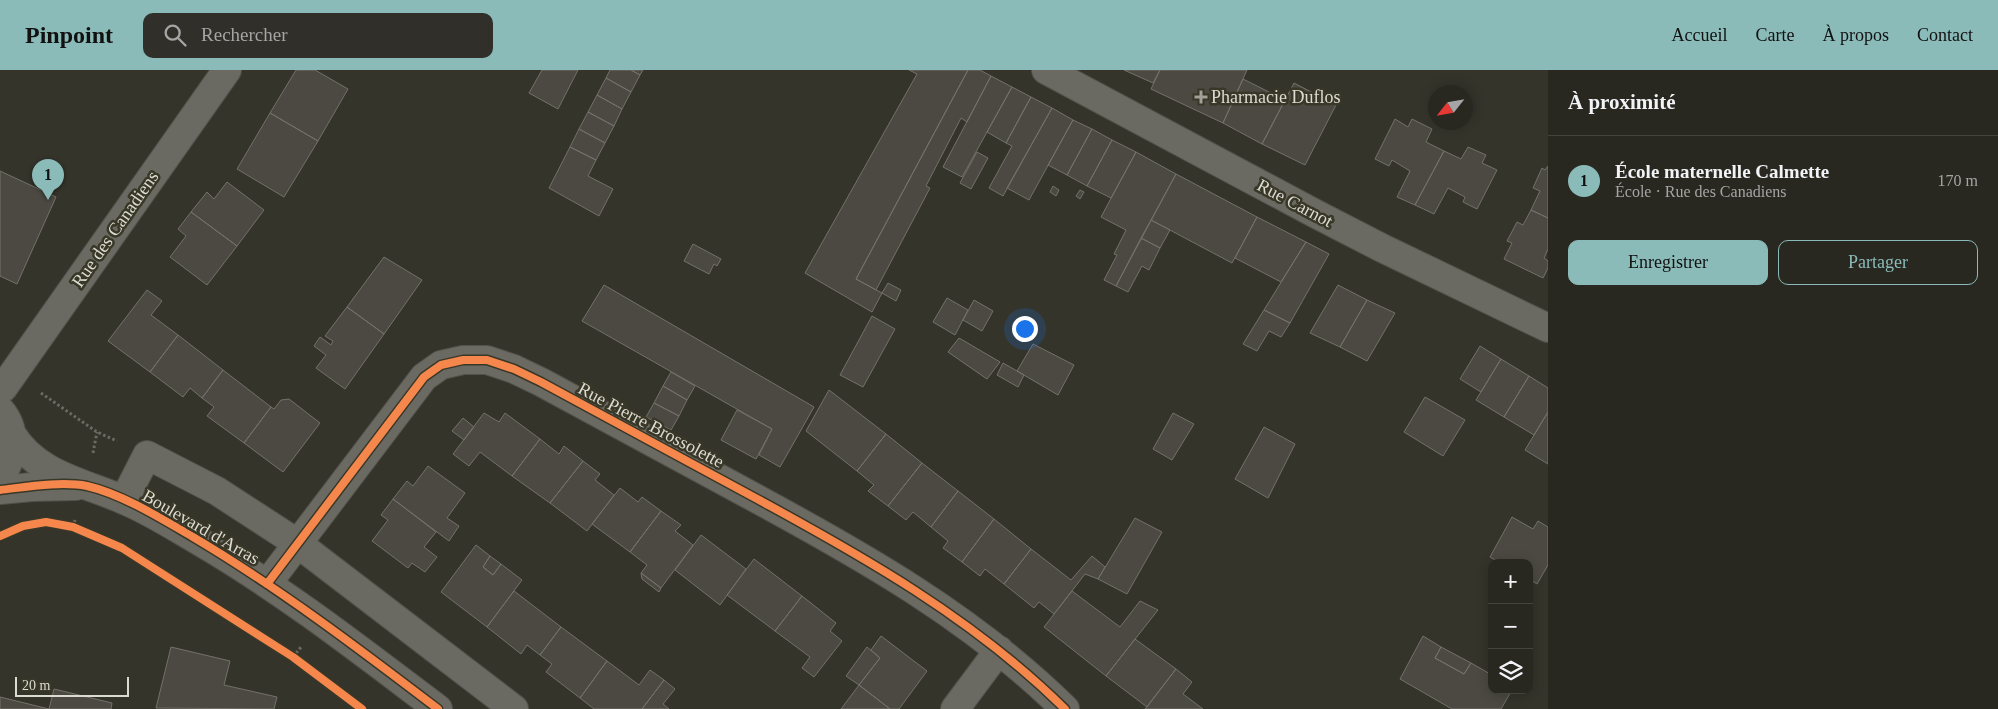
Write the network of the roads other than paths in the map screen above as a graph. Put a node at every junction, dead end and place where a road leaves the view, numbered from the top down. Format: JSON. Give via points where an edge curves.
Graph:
{"nodes":[{"id":1,"x":228,"y":70,"type":"edge"},
{"id":2,"x":1046,"y":70,"type":"edge"},
{"id":3,"x":1548,"y":328,"type":"edge"},
{"id":4,"x":5,"y":402,"type":"edge"},
{"id":5,"x":0,"y":477,"type":"edge"},
{"id":6,"x":86,"y":486,"type":"junction"},
{"id":7,"x":0,"y":490,"type":"edge"},
{"id":8,"x":124,"y":500,"type":"junction"},
{"id":9,"x":297,"y":543,"type":"junction"},
{"id":10,"x":267,"y":584,"type":"junction"},
{"id":11,"x":999,"y":650,"type":"junction"},
{"id":12,"x":438,"y":709,"type":"edge"},
{"id":13,"x":514,"y":709,"type":"edge"},
{"id":14,"x":955,"y":709,"type":"edge"},
{"id":15,"x":1065,"y":709,"type":"edge"}],
"edges":[{"from":1,"to":4,"type":"street","name":"Rue des Canadiens"},
{"from":2,"to":3,"type":"street","name":"Rue Carnot","via":[[1382,248]]},
{"from":4,"to":5,"type":"street","via":[[11,455]]},
{"from":4,"to":6,"type":"street","name":"Boulevard d'Arras","via":[[17,443],[51,472]]},
{"from":6,"to":7,"type":"street","name":"Boulevard d'Arras"},
{"from":6,"to":8,"type":"street","name":"Boulevard d'Arras"},
{"from":8,"to":9,"type":"street","via":[[147,455],[217,491]]},
{"from":8,"to":10,"type":"street","name":"Boulevard d'Arras","via":[[179,529]]},
{"from":9,"to":10,"type":"street","name":"Rue Pierre Brossolette"},
{"from":9,"to":11,"type":"street","name":"Rue Pierre Brossolette","via":[[424,377],[440,365],[463,360],[487,360],[541,382],[822,534],[924,595]]},
{"from":9,"to":13,"type":"street"},
{"from":10,"to":12,"type":"street","name":"Boulevard d'Arras","via":[[321,620]]},
{"from":11,"to":14,"type":"street"},
{"from":11,"to":15,"type":"street","name":"Rue Pierre Brossolette"}]}
